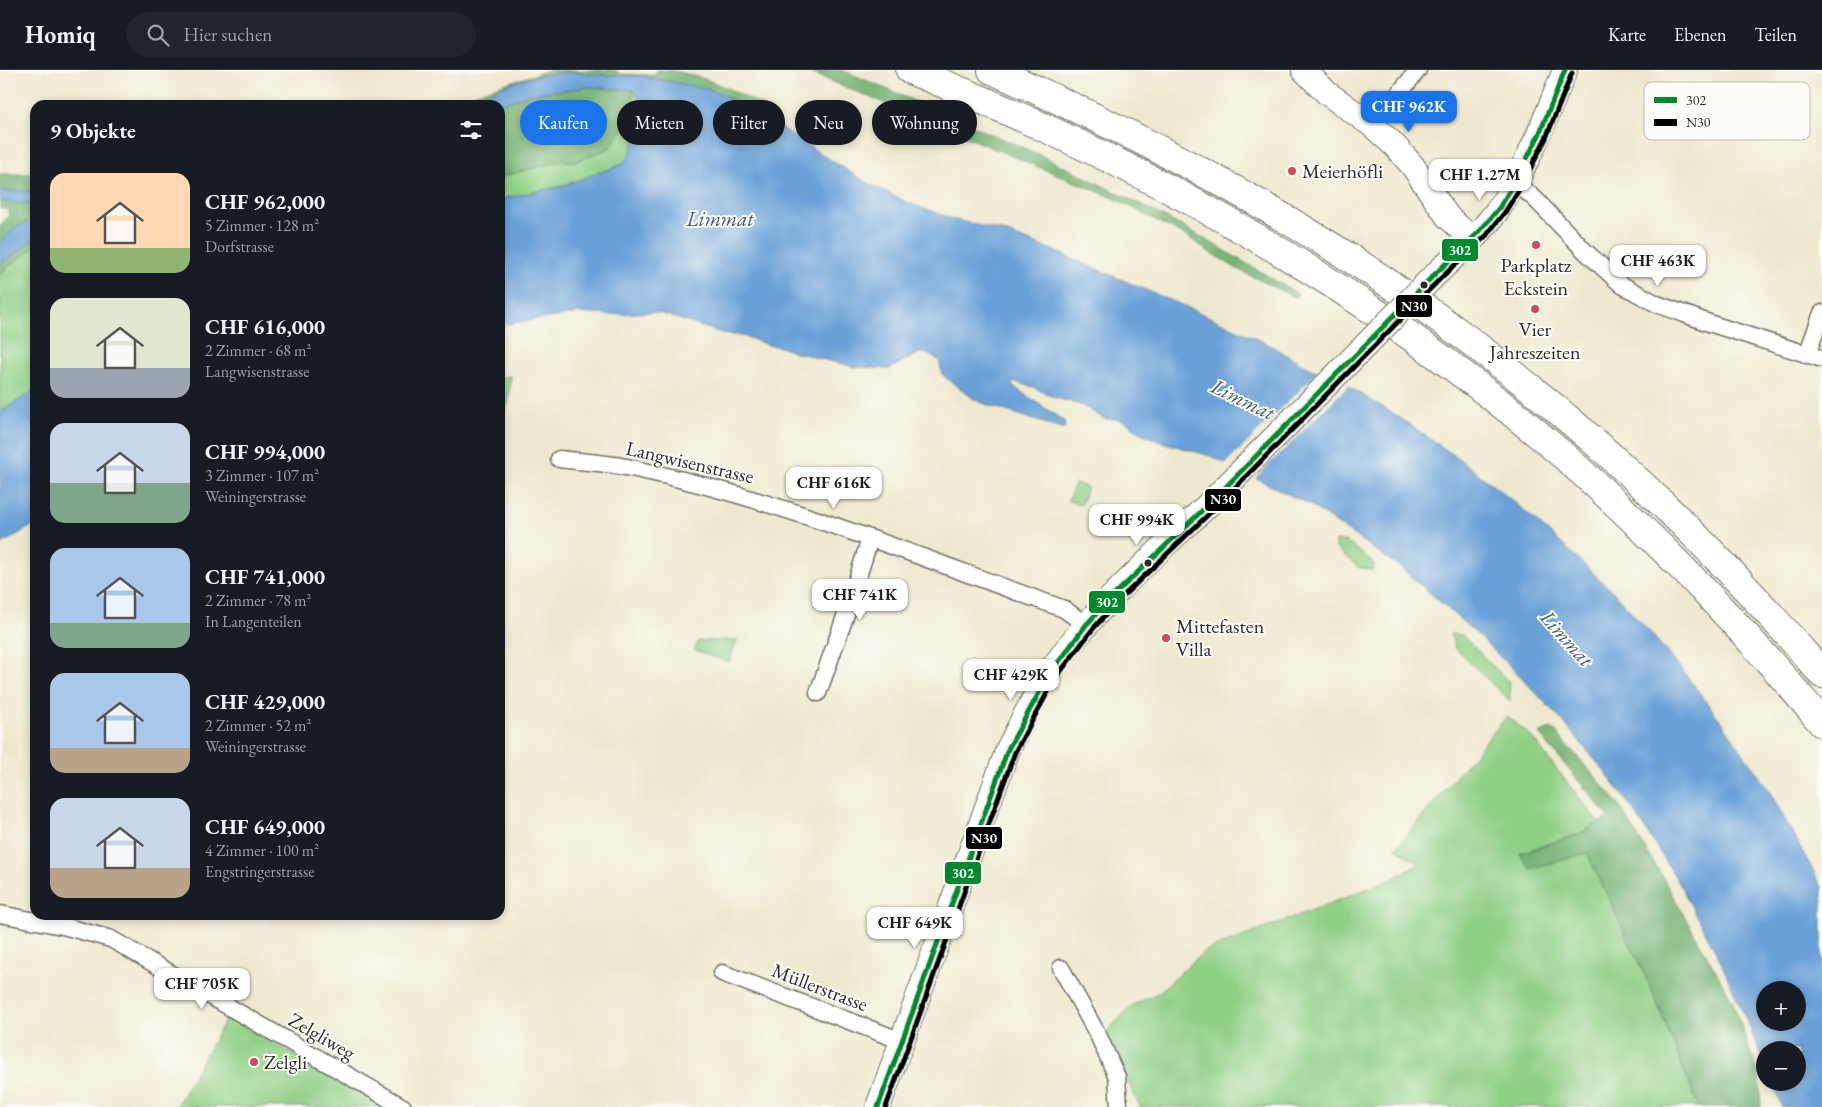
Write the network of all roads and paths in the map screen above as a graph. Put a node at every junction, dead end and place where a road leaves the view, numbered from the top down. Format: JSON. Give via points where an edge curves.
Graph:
{"nodes":[{"id":1,"x":910,"y":70,"type":"edge"},
{"id":2,"x":992,"y":70,"type":"edge"},
{"id":3,"x":1304,"y":70,"type":"edge"},
{"id":4,"x":1418,"y":70,"type":"edge"},
{"id":5,"x":1565,"y":70,"type":"edge"},
{"id":6,"x":1373,"y":126,"type":"junction"},
{"id":7,"x":1515,"y":182,"type":"junction"},
{"id":8,"x":1472,"y":239,"type":"junction"},
{"id":9,"x":1822,"y":313,"type":"edge"},
{"id":10,"x":1815,"y":357,"type":"edge"},
{"id":11,"x":559,"y":459,"type":"dead end"},
{"id":12,"x":870,"y":539,"type":"junction"},
{"id":13,"x":1086,"y":626,"type":"junction"},
{"id":14,"x":1822,"y":674,"type":"edge"},
{"id":15,"x":818,"y":693,"type":"dead end"},
{"id":16,"x":1822,"y":723,"type":"edge"},
{"id":17,"x":0,"y":914,"type":"edge"},
{"id":18,"x":30,"y":920,"type":"edge"},
{"id":19,"x":31,"y":920,"type":"edge"},
{"id":20,"x":1061,"y":968,"type":"dead end"},
{"id":21,"x":722,"y":973,"type":"dead end"},
{"id":22,"x":902,"y":1041,"type":"junction"},
{"id":23,"x":403,"y":1107,"type":"edge"},
{"id":24,"x":878,"y":1107,"type":"edge"},
{"id":25,"x":1119,"y":1107,"type":"edge"}],
"edges":[{"from":1,"to":16,"type":"highway","via":[[1091,151],[1194,204],[1301,266],[1412,338],[1516,417],[1615,502],[1739,626]]},
{"from":2,"to":14,"type":"highway","via":[[1208,174],[1323,241],[1418,303],[1535,392],[1630,474],[1767,610]]},
{"from":3,"to":6,"type":"main road","via":[[1327,93]]},
{"from":4,"to":6,"type":"street"},
{"from":5,"to":7,"type":"main road","via":[[1539,136]]},
{"from":6,"to":8,"type":"main road","via":[[1412,165],[1448,217]]},
{"from":7,"to":8,"type":"main road","via":[[1499,208]]},
{"from":7,"to":10,"type":"street","via":[[1622,284],[1657,304]]},
{"from":8,"to":13,"type":"main road","bridge":true},
{"from":9,"to":10,"type":"street"},
{"from":11,"to":12,"type":"street","name":"Langwisenstrasse","via":[[628,467],[704,485],[780,507]]},
{"from":12,"to":13,"type":"street","name":"Langwisenstrasse","via":[[1064,609]]},
{"from":12,"to":15,"type":"street"},
{"from":13,"to":22,"type":"main road","via":[[1049,675],[1008,749]]},
{"from":17,"to":18,"type":"street","name":"Zelgliweg"},
{"from":19,"to":23,"type":"street","name":"Zelgliweg","via":[[111,939]]},
{"from":20,"to":25,"type":"street","via":[[1117,1077]]},
{"from":21,"to":22,"type":"street","name":"Müllerstrasse"},
{"from":22,"to":24,"type":"main road"}]}
